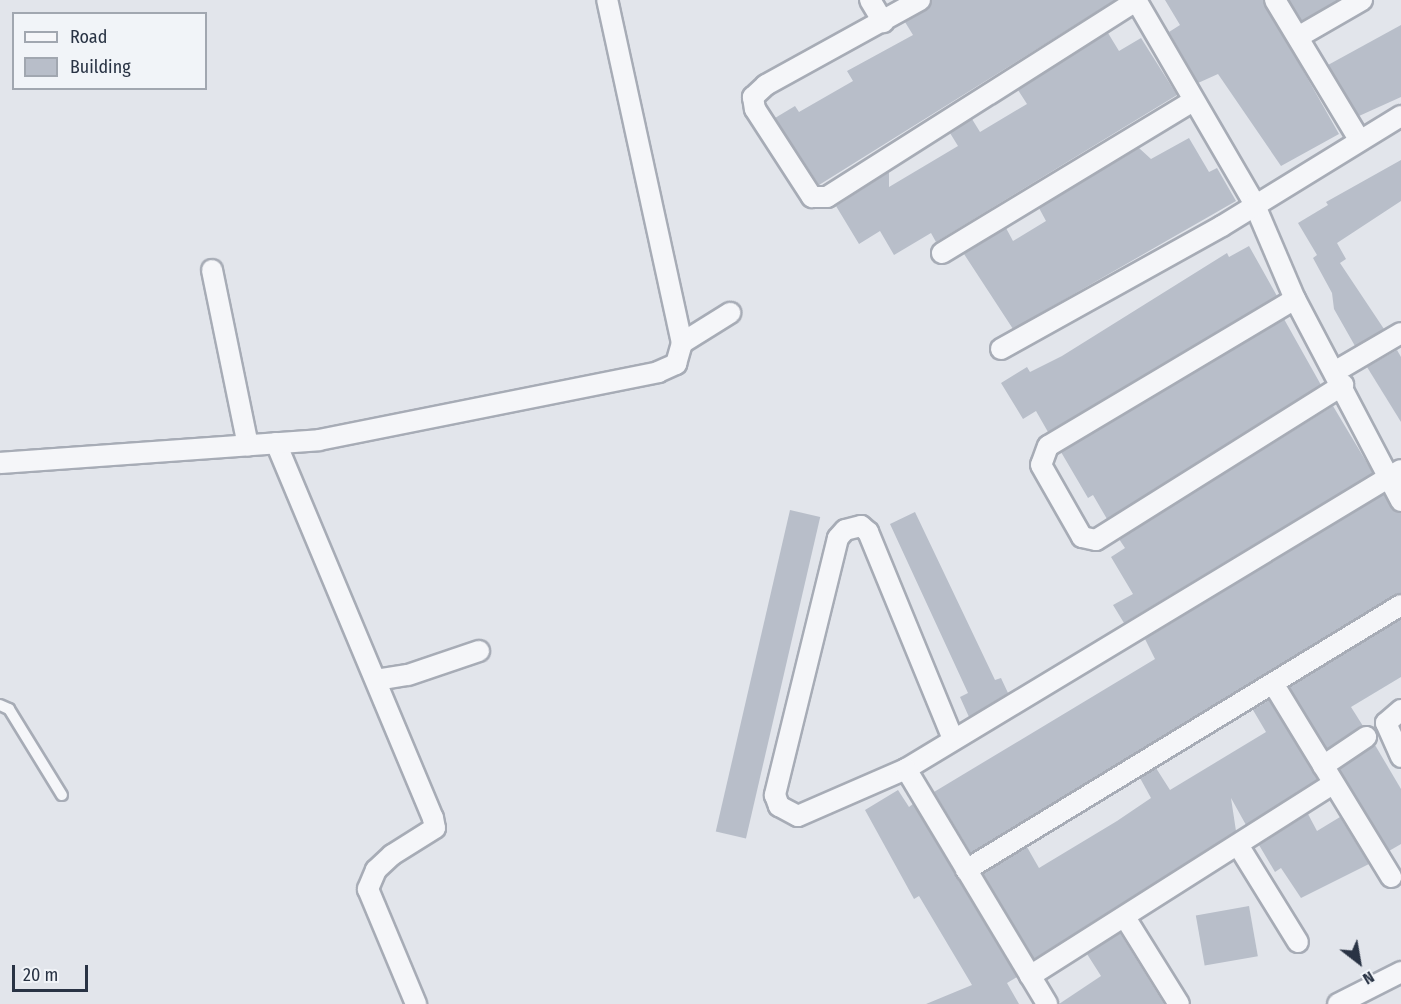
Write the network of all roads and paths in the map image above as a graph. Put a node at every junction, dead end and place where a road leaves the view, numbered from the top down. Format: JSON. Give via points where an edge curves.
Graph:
{"nodes":[{"id":1,"x":607,"y":0,"type":"edge"},
{"id":2,"x":870,"y":0,"type":"edge"},
{"id":3,"x":920,"y":0,"type":"edge"},
{"id":4,"x":1136,"y":0,"type":"edge"},
{"id":5,"x":1275,"y":0,"type":"edge"},
{"id":6,"x":1362,"y":0,"type":"edge"},
{"id":7,"x":883,"y":22,"type":"junction"},
{"id":8,"x":1298,"y":37,"type":"junction"},
{"id":9,"x":1193,"y":100,"type":"junction"},
{"id":10,"x":1401,"y":116,"type":"edge"},
{"id":11,"x":1359,"y":139,"type":"junction"},
{"id":12,"x":1254,"y":203,"type":"junction"},
{"id":13,"x":942,"y":253,"type":"dead end"},
{"id":14,"x":212,"y":270,"type":"dead end"},
{"id":15,"x":1295,"y":299,"type":"junction"},
{"id":16,"x":730,"y":313,"type":"dead end"},
{"id":17,"x":1401,"y":333,"type":"edge"},
{"id":18,"x":682,"y":343,"type":"junction"},
{"id":19,"x":1001,"y":349,"type":"dead end"},
{"id":20,"x":1339,"y":378,"type":"junction"},
{"id":21,"x":276,"y":443,"type":"junction"},
{"id":22,"x":248,"y":445,"type":"junction"},
{"id":23,"x":0,"y":463,"type":"edge"},
{"id":24,"x":1394,"y":474,"type":"edge"},
{"id":25,"x":1401,"y":501,"type":"edge"},
{"id":26,"x":1401,"y":605,"type":"edge"},
{"id":27,"x":479,"y":651,"type":"dead end"},
{"id":28,"x":376,"y":680,"type":"junction"},
{"id":29,"x":1274,"y":685,"type":"junction"},
{"id":30,"x":0,"y":705,"type":"edge"},
{"id":31,"x":1401,"y":710,"type":"edge"},
{"id":32,"x":1366,"y":737,"type":"dead end"},
{"id":33,"x":953,"y":739,"type":"junction"},
{"id":34,"x":1401,"y":757,"type":"edge"},
{"id":35,"x":1323,"y":766,"type":"junction"},
{"id":36,"x":906,"y":769,"type":"junction"},
{"id":37,"x":1333,"y":784,"type":"junction"},
{"id":38,"x":62,"y":795,"type":"dead end"},
{"id":39,"x":1238,"y":845,"type":"junction"},
{"id":40,"x":966,"y":870,"type":"junction"},
{"id":41,"x":1391,"y":877,"type":"dead end"},
{"id":42,"x":1126,"y":919,"type":"junction"},
{"id":43,"x":1298,"y":942,"type":"dead end"},
{"id":44,"x":1401,"y":972,"type":"edge"},
{"id":45,"x":1030,"y":976,"type":"junction"},
{"id":46,"x":416,"y":1004,"type":"edge"},
{"id":47,"x":1047,"y":1004,"type":"edge"},
{"id":48,"x":1179,"y":1004,"type":"edge"},
{"id":49,"x":1338,"y":1004,"type":"edge"}],
"edges":[{"from":1,"to":18,"type":"street"},
{"from":2,"to":7,"type":"street"},
{"from":3,"to":7,"type":"street"},
{"from":4,"to":7,"type":"street","via":[[817,199],[801,182],[753,97],[766,85]]},
{"from":4,"to":9,"type":"street"},
{"from":5,"to":8,"type":"street"},
{"from":6,"to":8,"type":"street"},
{"from":8,"to":11,"type":"street"},
{"from":9,"to":12,"type":"street"},
{"from":9,"to":13,"type":"street"},
{"from":10,"to":11,"type":"street"},
{"from":11,"to":12,"type":"street"},
{"from":12,"to":15,"type":"street"},
{"from":12,"to":19,"type":"street","via":[[1222,226]]},
{"from":14,"to":22,"type":"street"},
{"from":15,"to":20,"type":"street"},
{"from":15,"to":20,"type":"street","via":[[1048,446],[1041,465],[1082,537],[1096,540]]},
{"from":16,"to":18,"type":"street"},
{"from":17,"to":20,"type":"street"},
{"from":18,"to":21,"type":"street","via":[[676,364],[658,372],[319,440]]},
{"from":20,"to":24,"type":"street"},
{"from":21,"to":22,"type":"street"},
{"from":21,"to":28,"type":"street"},
{"from":22,"to":23,"type":"street"},
{"from":24,"to":25,"type":"street"},
{"from":24,"to":33,"type":"street"},
{"from":26,"to":29,"type":"street"},
{"from":27,"to":28,"type":"street","via":[[408,675]]},
{"from":28,"to":46,"type":"street","via":[[435,828],[392,855],[376,870],[368,889]]},
{"from":29,"to":35,"type":"street"},
{"from":29,"to":40,"type":"street"},
{"from":30,"to":38,"type":"lane","via":[[9,709]]},
{"from":31,"to":34,"type":"street","via":[[1386,723]]},
{"from":32,"to":35,"type":"street"},
{"from":33,"to":36,"type":"street"},
{"from":33,"to":36,"type":"street","via":[[868,532],[861,526],[851,527],[837,538],[775,795],[786,811],[806,815]]},
{"from":35,"to":37,"type":"street"},
{"from":36,"to":40,"type":"street"},
{"from":37,"to":39,"type":"street"},
{"from":37,"to":41,"type":"street"},
{"from":39,"to":42,"type":"street"},
{"from":39,"to":43,"type":"street"},
{"from":40,"to":45,"type":"street"},
{"from":42,"to":45,"type":"street"},
{"from":42,"to":48,"type":"street"},
{"from":44,"to":49,"type":"street"},
{"from":45,"to":47,"type":"street"}]}
